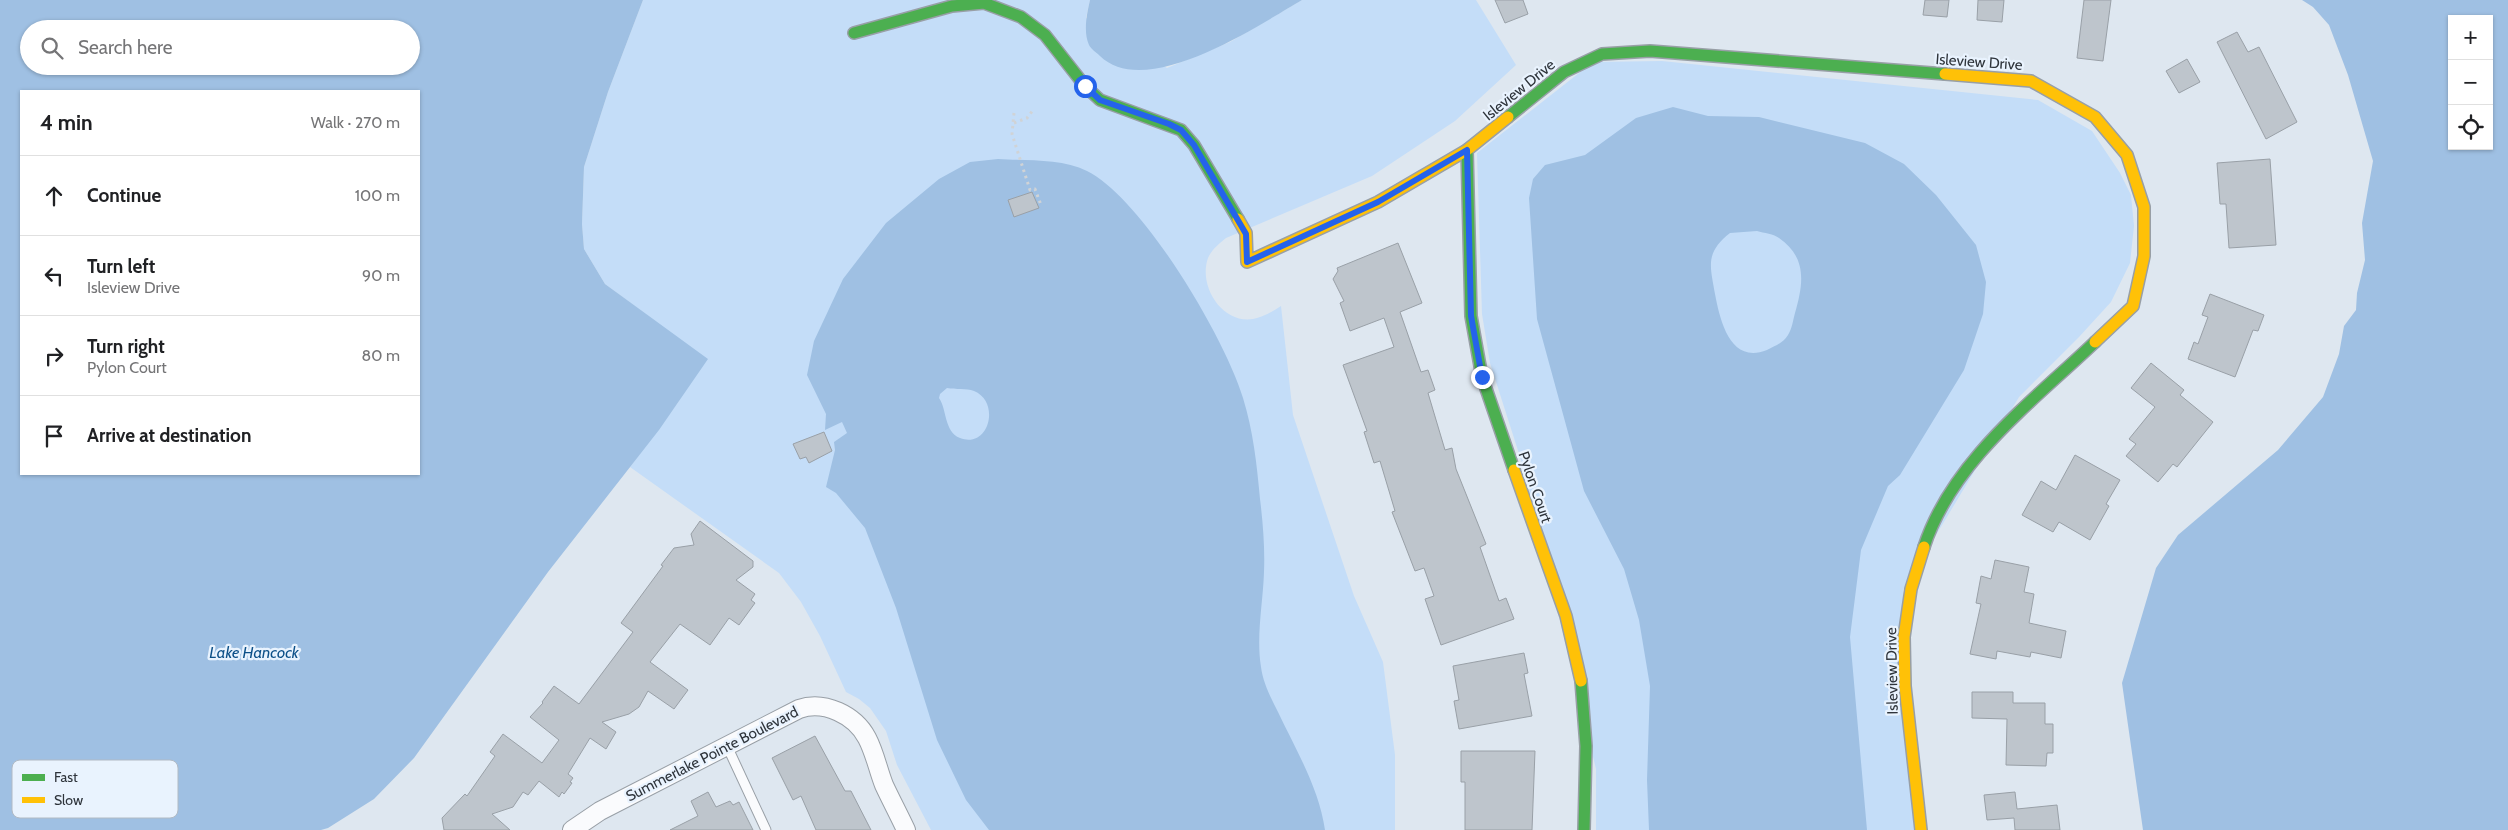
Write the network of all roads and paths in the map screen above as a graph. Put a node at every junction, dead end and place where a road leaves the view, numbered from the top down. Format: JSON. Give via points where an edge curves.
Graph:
{"nodes":[{"id":1,"x":854,"y":33,"type":"dead end"},
{"id":2,"x":1033,"y":110,"type":"dead end"},
{"id":3,"x":1014,"y":112,"type":"dead end"},
{"id":4,"x":1014,"y":123,"type":"junction"},
{"id":5,"x":1467,"y":150,"type":"junction"},
{"id":6,"x":1041,"y":204,"type":"dead end"},
{"id":7,"x":727,"y":746,"type":"junction"},
{"id":8,"x":572,"y":830,"type":"edge"},
{"id":9,"x":766,"y":830,"type":"edge"},
{"id":10,"x":906,"y":830,"type":"edge"},
{"id":11,"x":1584,"y":830,"type":"edge"},
{"id":12,"x":1921,"y":830,"type":"edge"}],
"edges":[{"from":1,"to":5,"type":"street","name":"Isleview Drive","via":[[934,10],[984,2],[1021,17],[1045,35],[1100,100],[1181,130],[1194,145],[1246,234],[1247,262],[1378,202]]},
{"from":2,"to":4,"type":"path","via":[[1028,118]]},
{"from":3,"to":4,"type":"path"},
{"from":4,"to":6,"type":"path","via":[[1012,134],[1018,154],[1030,190],[1035,189]]},
{"from":5,"to":11,"type":"street","name":"Pylon Court","via":[[1471,316],[1482,377],[1566,616],[1581,678],[1586,746]]},
{"from":5,"to":12,"type":"street","name":"Isleview Drive","via":[[1564,72],[1602,54],[1650,51],[2030,80],[2095,117],[2126,153],[2144,207],[2144,256],[2133,306],[1994,437],[1947,495],[1926,542],[1911,589],[1904,637],[1905,686]]},
{"from":7,"to":8,"type":"street","name":"Summerlake Pointe Boulevard","via":[[600,811]]},
{"from":7,"to":9,"type":"lane"},
{"from":7,"to":10,"type":"street","name":"Summerlake Pointe Boulevard","via":[[812,704],[831,709],[854,720],[867,737]]}]}
